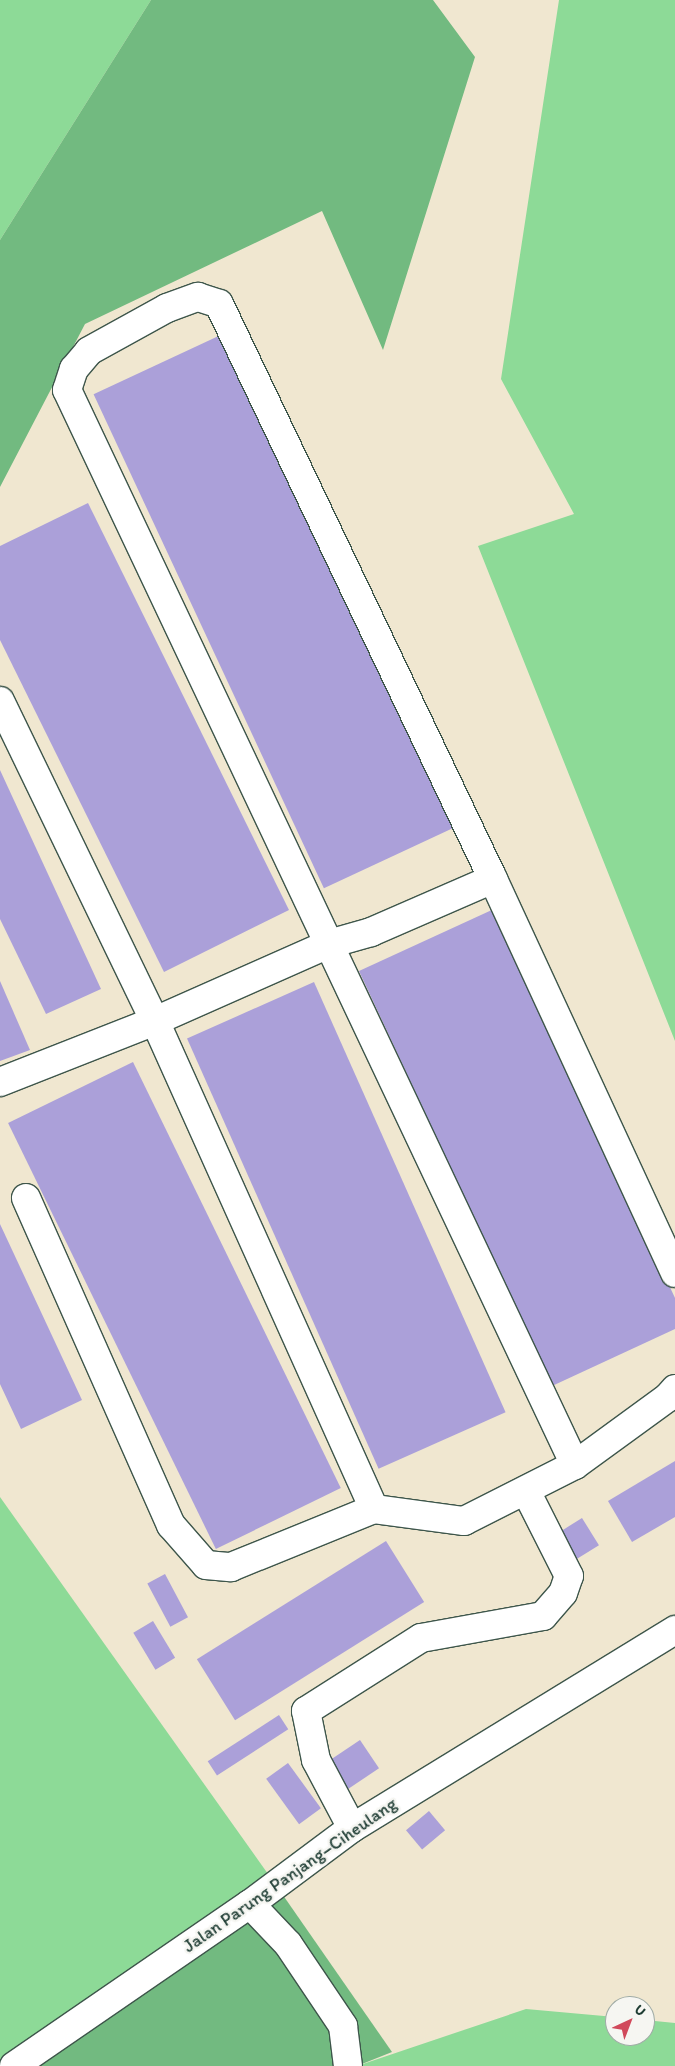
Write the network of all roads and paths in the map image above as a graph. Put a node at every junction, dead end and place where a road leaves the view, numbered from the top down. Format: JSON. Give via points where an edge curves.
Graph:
{"nodes":[{"id":1,"x":0,"y":701,"type":"edge"},
{"id":2,"x":493,"y":879,"type":"junction"},
{"id":3,"x":329,"y":944,"type":"junction"},
{"id":4,"x":155,"y":1021,"type":"junction"},
{"id":5,"x":0,"y":1082,"type":"edge"},
{"id":6,"x":26,"y":1198,"type":"dead end"},
{"id":7,"x":675,"y":1273,"type":"edge"},
{"id":8,"x":675,"y":1388,"type":"edge"},
{"id":9,"x":575,"y":1465,"type":"junction"},
{"id":10,"x":526,"y":1491,"type":"junction"},
{"id":11,"x":374,"y":1509,"type":"junction"},
{"id":12,"x":675,"y":1630,"type":"edge"},
{"id":13,"x":352,"y":1828,"type":"junction"},
{"id":14,"x":250,"y":1904,"type":"junction"},
{"id":15,"x":14,"y":2066,"type":"edge"},
{"id":16,"x":348,"y":2066,"type":"edge"}],
"edges":[{"from":1,"to":4,"type":"street"},
{"from":2,"to":3,"type":"street","via":[[371,932]]},
{"from":2,"to":3,"type":"street","via":[[219,304],[198,297],[167,308],[89,350],[74,369],[67,390]]},
{"from":2,"to":7,"type":"street"},
{"from":3,"to":4,"type":"street"},
{"from":3,"to":9,"type":"street"},
{"from":4,"to":5,"type":"street"},
{"from":4,"to":11,"type":"street"},
{"from":6,"to":11,"type":"street","via":[[172,1525],[206,1565],[231,1567]]},
{"from":8,"to":9,"type":"street","via":[[667,1398]]},
{"from":9,"to":10,"type":"street"},
{"from":10,"to":11,"type":"street","via":[[464,1521]]},
{"from":10,"to":13,"type":"street","via":[[569,1576],[563,1593],[542,1616],[422,1638],[306,1711],[316,1760]]},
{"from":12,"to":13,"type":"street","name":"Jalan Parung Panjang–Ciheulang"},
{"from":13,"to":14,"type":"street","name":"Jalan Parung Panjang–Ciheulang"},
{"from":14,"to":15,"type":"street","name":"Jalan Parung Panjang–Ciheulang"},
{"from":14,"to":16,"type":"street","via":[[288,1944],[343,2026]]}]}
